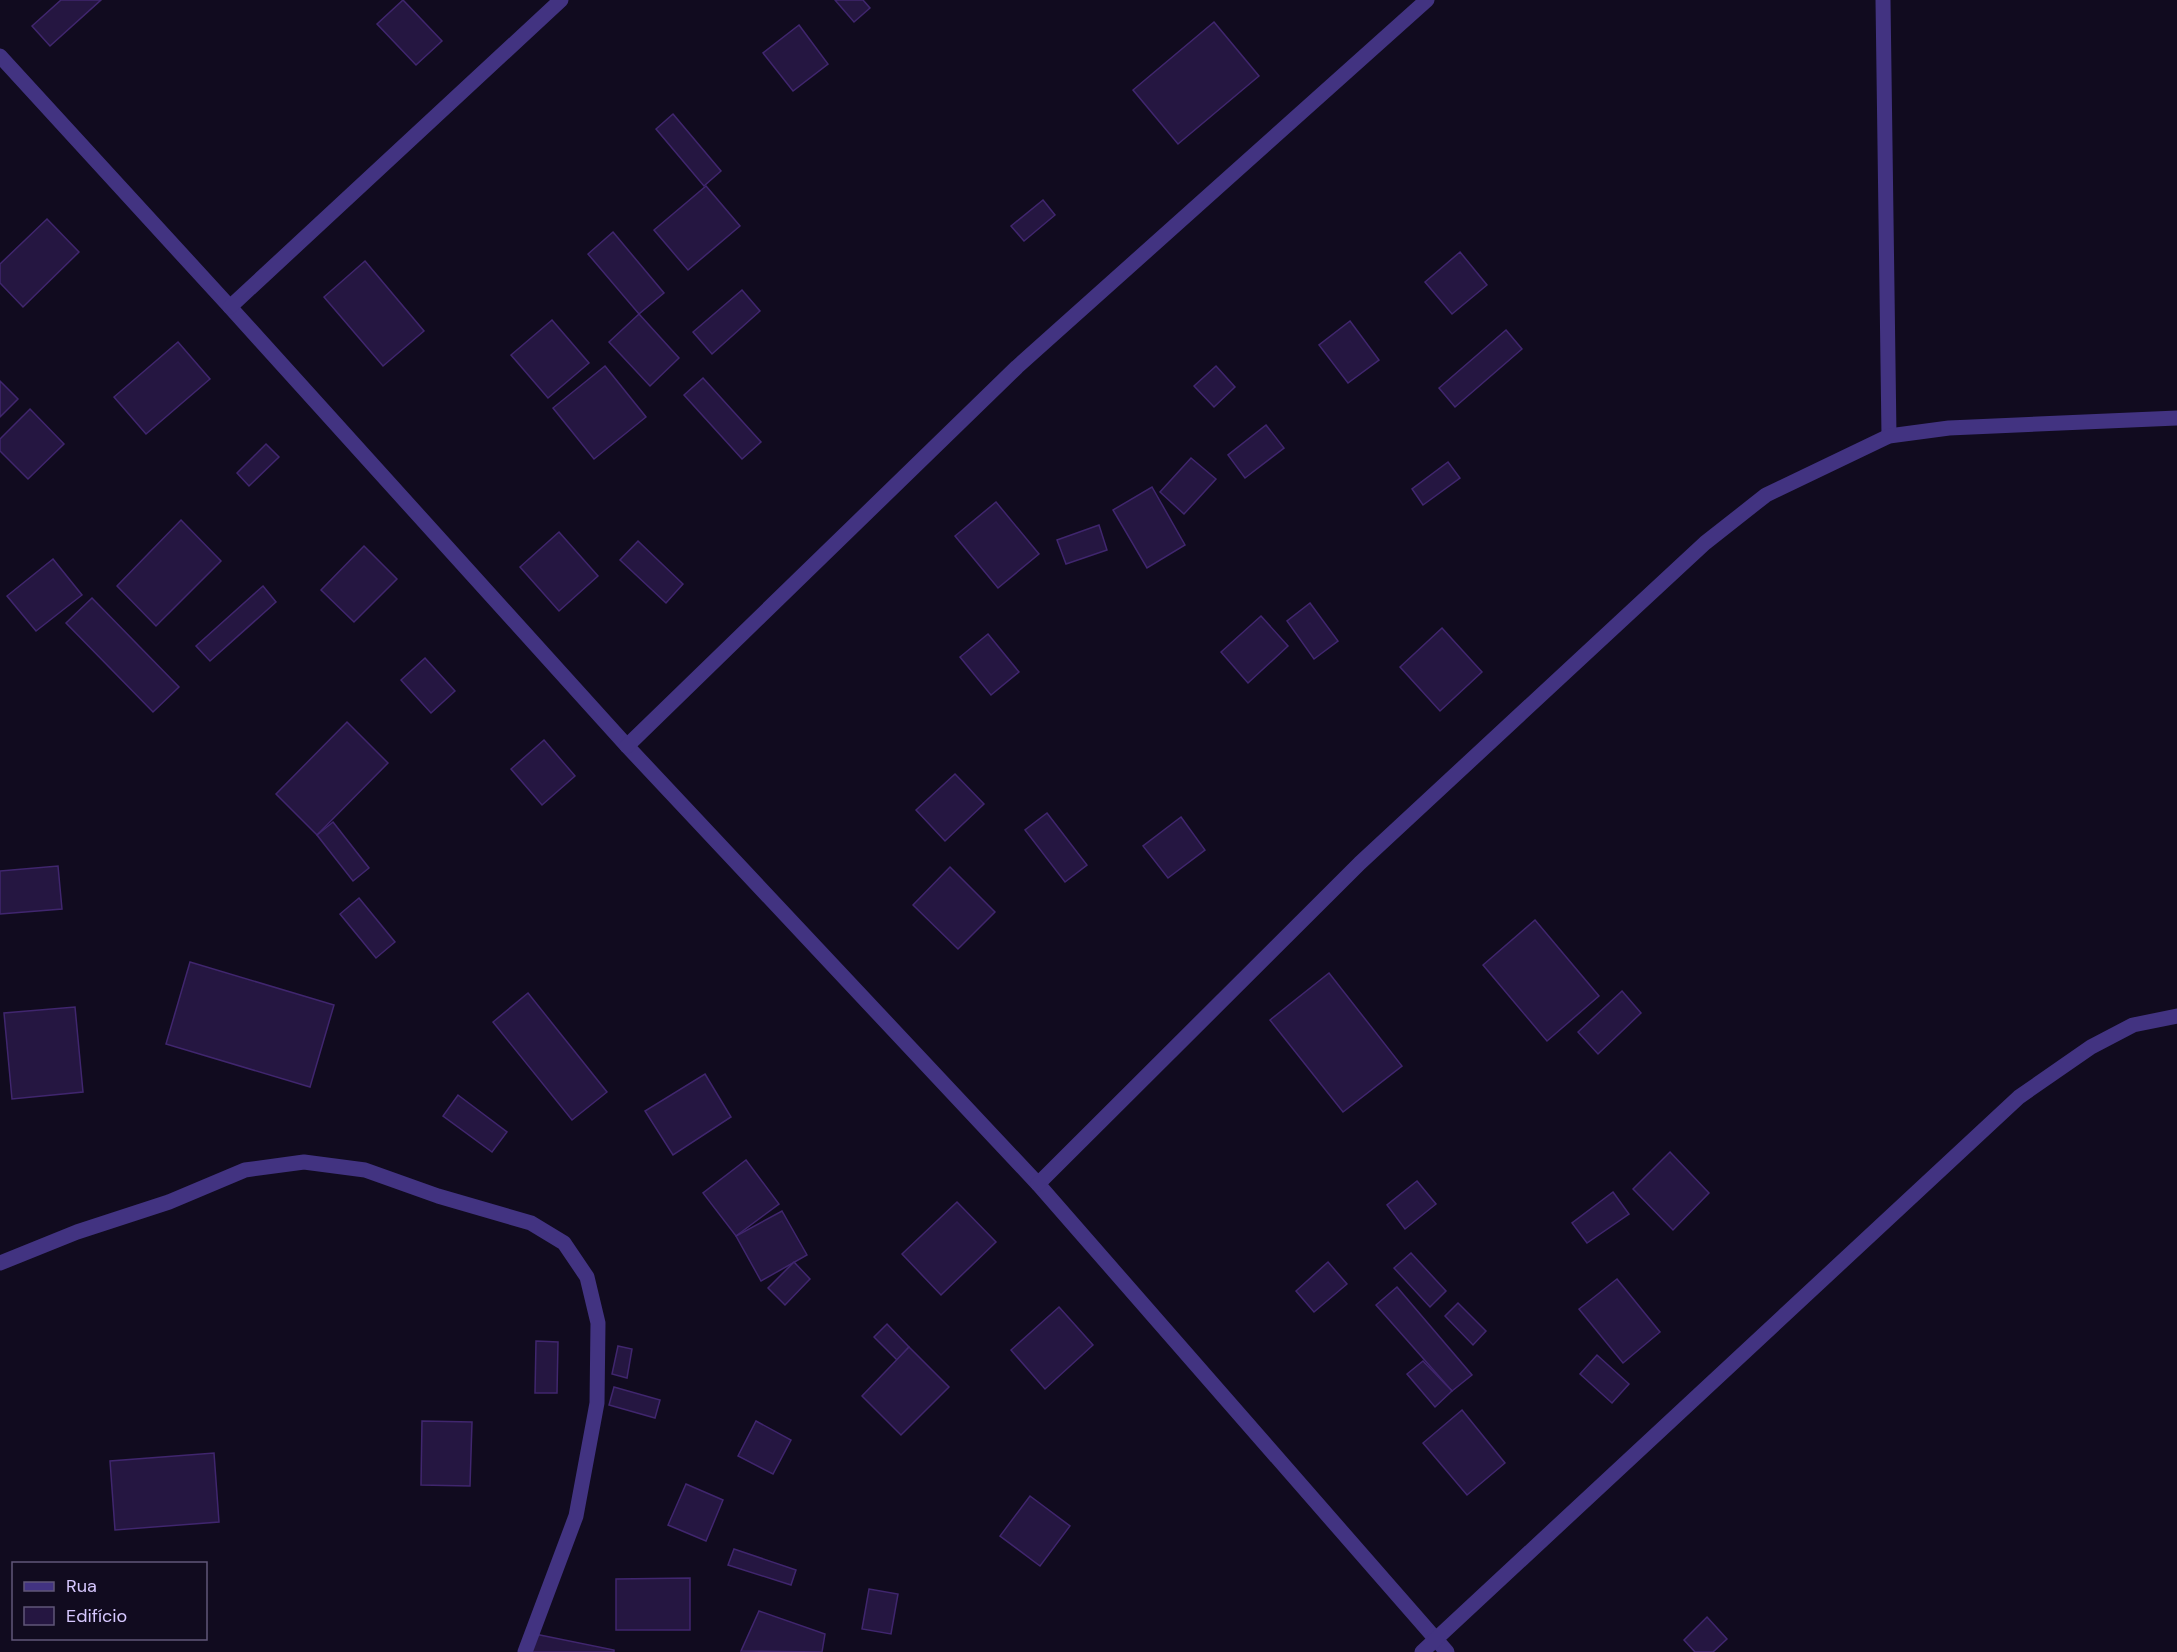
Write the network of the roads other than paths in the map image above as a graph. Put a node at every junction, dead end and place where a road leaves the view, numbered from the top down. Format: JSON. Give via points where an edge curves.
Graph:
{"nodes":[{"id":1,"x":561,"y":0,"type":"edge"},
{"id":2,"x":1427,"y":0,"type":"edge"},
{"id":3,"x":1883,"y":0,"type":"edge"},
{"id":4,"x":0,"y":56,"type":"edge"},
{"id":5,"x":230,"y":307,"type":"junction"},
{"id":6,"x":2177,"y":418,"type":"edge"},
{"id":7,"x":1888,"y":436,"type":"junction"},
{"id":8,"x":627,"y":746,"type":"junction"},
{"id":9,"x":2177,"y":1016,"type":"edge"},
{"id":10,"x":1038,"y":1184,"type":"junction"},
{"id":11,"x":0,"y":1263,"type":"edge"},
{"id":12,"x":1435,"y":1640,"type":"junction"},
{"id":13,"x":525,"y":1652,"type":"edge"},
{"id":14,"x":1422,"y":1652,"type":"edge"},
{"id":15,"x":1447,"y":1652,"type":"edge"}],
"edges":[{"from":1,"to":5,"type":"street"},
{"from":2,"to":8,"type":"street","via":[[1017,367]]},
{"from":3,"to":7,"type":"street"},
{"from":4,"to":5,"type":"street"},
{"from":5,"to":8,"type":"street"},
{"from":6,"to":7,"type":"street","via":[[1949,428]]},
{"from":7,"to":10,"type":"street","via":[[1766,495],[1705,543],[1360,864]]},
{"from":8,"to":10,"type":"street"},
{"from":9,"to":12,"type":"street","via":[[2133,1025],[2091,1047],[2019,1097]]},
{"from":10,"to":12,"type":"street"},
{"from":11,"to":13,"type":"street","via":[[245,1170],[304,1162],[365,1170],[438,1197],[531,1222],[564,1243],[588,1277],[598,1323],[597,1403],[576,1516]]},
{"from":12,"to":14,"type":"street"},
{"from":12,"to":15,"type":"street"}]}
